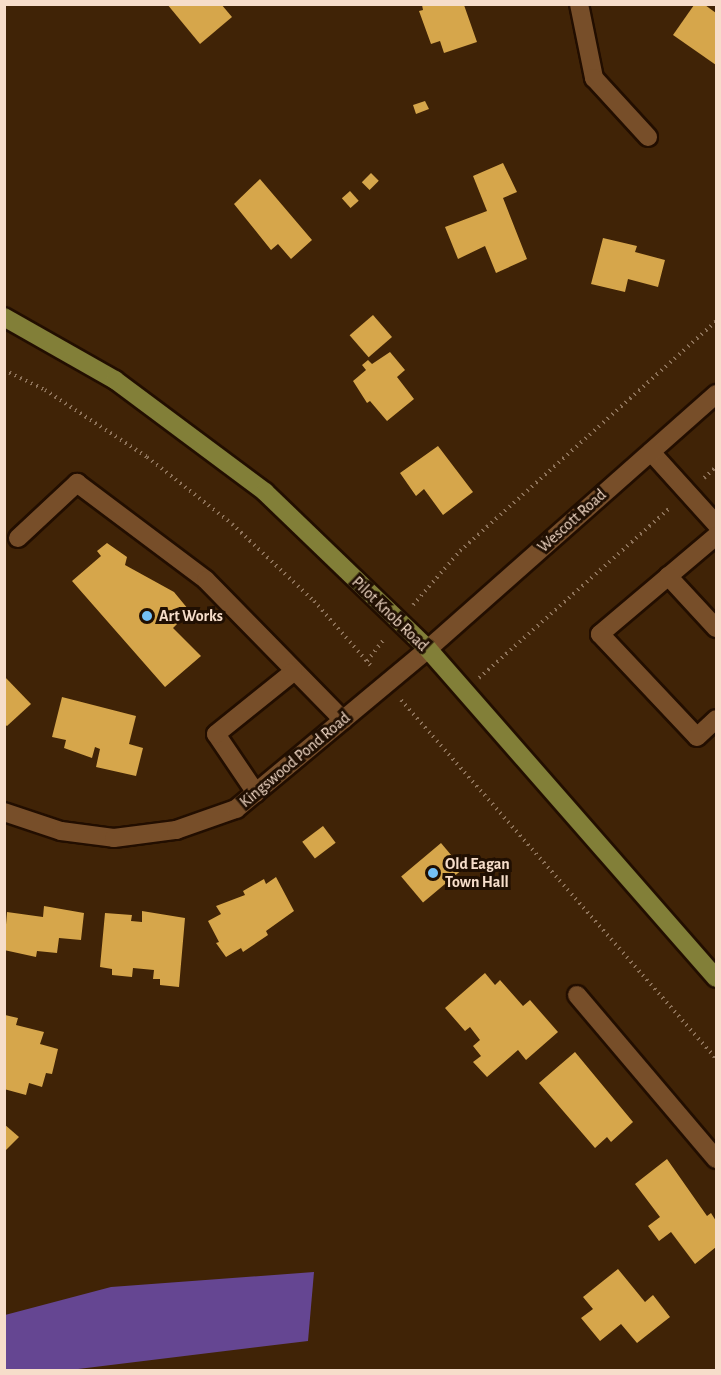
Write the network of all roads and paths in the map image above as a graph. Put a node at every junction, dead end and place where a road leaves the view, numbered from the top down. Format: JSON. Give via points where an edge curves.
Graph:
{"nodes":[{"id":1,"x":579,"y":4,"type":"edge"},
{"id":2,"x":648,"y":137,"type":"dead end"},
{"id":3,"x":4,"y":317,"type":"edge"},
{"id":4,"x":717,"y":321,"type":"edge"},
{"id":5,"x":717,"y":394,"type":"edge"},
{"id":6,"x":651,"y":452,"type":"junction"},
{"id":7,"x":717,"y":467,"type":"edge"},
{"id":8,"x":688,"y":493,"type":"junction"},
{"id":9,"x":717,"y":524,"type":"edge"},
{"id":10,"x":717,"y":536,"type":"edge"},
{"id":11,"x":18,"y":538,"type":"dead end"},
{"id":12,"x":668,"y":576,"type":"junction"},
{"id":13,"x":398,"y":622,"type":"junction"},
{"id":14,"x":717,"y":628,"type":"edge"},
{"id":15,"x":428,"y":649,"type":"junction"},
{"id":16,"x":367,"y":662,"type":"dead end"},
{"id":17,"x":293,"y":672,"type":"junction"},
{"id":18,"x":465,"y":691,"type":"junction"},
{"id":19,"x":717,"y":719,"type":"edge"},
{"id":20,"x":343,"y":720,"type":"junction"},
{"id":21,"x":256,"y":793,"type":"junction"},
{"id":22,"x":6,"y":816,"type":"edge"},
{"id":23,"x":717,"y":978,"type":"edge"},
{"id":24,"x":577,"y":995,"type":"dead end"},
{"id":25,"x":717,"y":1159,"type":"edge"}],
"edges":[{"from":1,"to":2,"type":"street","via":[[594,78]]},
{"from":3,"to":13,"type":"main road","name":"Pilot Knob Road","via":[[116,380],[265,492]]},
{"from":4,"to":13,"type":"path","via":[[460,551]]},
{"from":5,"to":6,"type":"street","name":"Wescott Road"},
{"from":6,"to":8,"type":"street"},
{"from":6,"to":15,"type":"street","name":"Wescott Road"},
{"from":7,"to":8,"type":"path"},
{"from":8,"to":9,"type":"street"},
{"from":8,"to":18,"type":"path"},
{"from":10,"to":12,"type":"street"},
{"from":11,"to":17,"type":"street","via":[[77,483],[206,580]]},
{"from":12,"to":14,"type":"street"},
{"from":12,"to":19,"type":"street","via":[[600,634],[697,737]]},
{"from":13,"to":15,"type":"main road","name":"Pilot Knob Road"},
{"from":13,"to":16,"type":"path"},
{"from":15,"to":18,"type":"main road","name":"Pilot Knob Road"},
{"from":15,"to":20,"type":"street","name":"Kingswood Pond Road"},
{"from":17,"to":20,"type":"street"},
{"from":17,"to":21,"type":"street","via":[[216,734]]},
{"from":18,"to":23,"type":"main road","name":"Pilot Knob Road"},
{"from":20,"to":21,"type":"street","name":"Kingswood Pond Road"},
{"from":21,"to":22,"type":"street","name":"Kingswood Pond Road","via":[[236,809],[206,821],[146,836],[88,836]]},
{"from":24,"to":25,"type":"street"}]}
